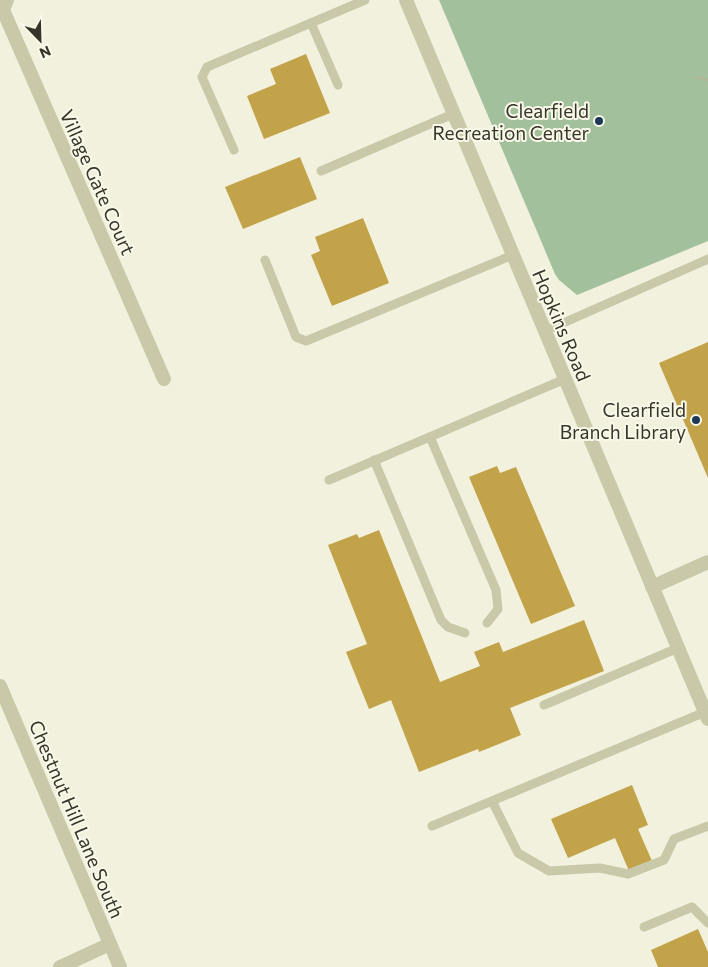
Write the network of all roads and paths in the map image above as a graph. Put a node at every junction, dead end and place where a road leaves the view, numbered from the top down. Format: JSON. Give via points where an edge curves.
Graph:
{"nodes":[{"id":1,"x":7,"y":0,"type":"edge"},
{"id":2,"x":365,"y":0,"type":"edge"},
{"id":3,"x":406,"y":0,"type":"edge"},
{"id":4,"x":311,"y":23,"type":"junction"},
{"id":5,"x":696,"y":77,"type":"dead end"},
{"id":6,"x":708,"y":80,"type":"edge"},
{"id":7,"x":338,"y":85,"type":"dead end"},
{"id":8,"x":453,"y":114,"type":"junction"},
{"id":9,"x":234,"y":150,"type":"dead end"},
{"id":10,"x":321,"y":171,"type":"dead end"},
{"id":11,"x":512,"y":255,"type":"junction"},
{"id":12,"x":708,"y":259,"type":"edge"},
{"id":13,"x":265,"y":260,"type":"dead end"},
{"id":14,"x":545,"y":331,"type":"junction"},
{"id":15,"x":164,"y":379,"type":"dead end"},
{"id":16,"x":565,"y":379,"type":"junction"},
{"id":17,"x":430,"y":437,"type":"junction"},
{"id":18,"x":374,"y":460,"type":"junction"},
{"id":19,"x":329,"y":480,"type":"dead end"},
{"id":20,"x":708,"y":562,"type":"edge"},
{"id":21,"x":652,"y":587,"type":"junction"},
{"id":22,"x":487,"y":623,"type":"dead end"},
{"id":23,"x":465,"y":633,"type":"dead end"},
{"id":24,"x":678,"y":648,"type":"junction"},
{"id":25,"x":0,"y":686,"type":"edge"},
{"id":26,"x":544,"y":705,"type":"dead end"},
{"id":27,"x":707,"y":716,"type":"edge"},
{"id":28,"x":492,"y":801,"type":"junction"},
{"id":29,"x":432,"y":826,"type":"dead end"},
{"id":30,"x":708,"y":826,"type":"edge"},
{"id":31,"x":708,"y":923,"type":"edge"},
{"id":32,"x":644,"y":927,"type":"dead end"},
{"id":33,"x":110,"y":944,"type":"junction"},
{"id":34,"x":60,"y":967,"type":"edge"},
{"id":35,"x":120,"y":967,"type":"edge"}],
"edges":[{"from":1,"to":15,"type":"street","name":"Village Gate Court","via":[[3,10]]},
{"from":2,"to":4,"type":"lane"},
{"from":3,"to":8,"type":"street","name":"Hopkins Road"},
{"from":4,"to":7,"type":"lane"},
{"from":4,"to":9,"type":"lane","via":[[207,67],[202,77]]},
{"from":5,"to":6,"type":"path"},
{"from":8,"to":10,"type":"lane"},
{"from":8,"to":11,"type":"street","name":"Hopkins Road"},
{"from":11,"to":13,"type":"lane","via":[[306,341],[296,337]]},
{"from":11,"to":14,"type":"street","name":"Hopkins Road"},
{"from":12,"to":14,"type":"lane"},
{"from":14,"to":16,"type":"street","name":"Hopkins Road"},
{"from":16,"to":17,"type":"lane"},
{"from":16,"to":21,"type":"street","name":"Hopkins Road"},
{"from":17,"to":18,"type":"lane"},
{"from":17,"to":22,"type":"lane","via":[[496,590],[498,609]]},
{"from":18,"to":19,"type":"lane"},
{"from":18,"to":23,"type":"lane","via":[[441,620],[448,627]]},
{"from":20,"to":21,"type":"street"},
{"from":21,"to":24,"type":"street","name":"Hopkins Road"},
{"from":24,"to":26,"type":"lane"},
{"from":24,"to":27,"type":"street","name":"Hopkins Road"},
{"from":25,"to":33,"type":"street","name":"Chestnut Hill Lane South"},
{"from":27,"to":28,"type":"lane"},
{"from":28,"to":29,"type":"lane"},
{"from":28,"to":30,"type":"lane","via":[[518,853],[550,870],[600,868],[628,874],[664,860],[674,840]]},
{"from":31,"to":32,"type":"lane","via":[[692,907]]},
{"from":33,"to":34,"type":"street"},
{"from":33,"to":35,"type":"street","name":"Chestnut Hill Lane South"}]}
